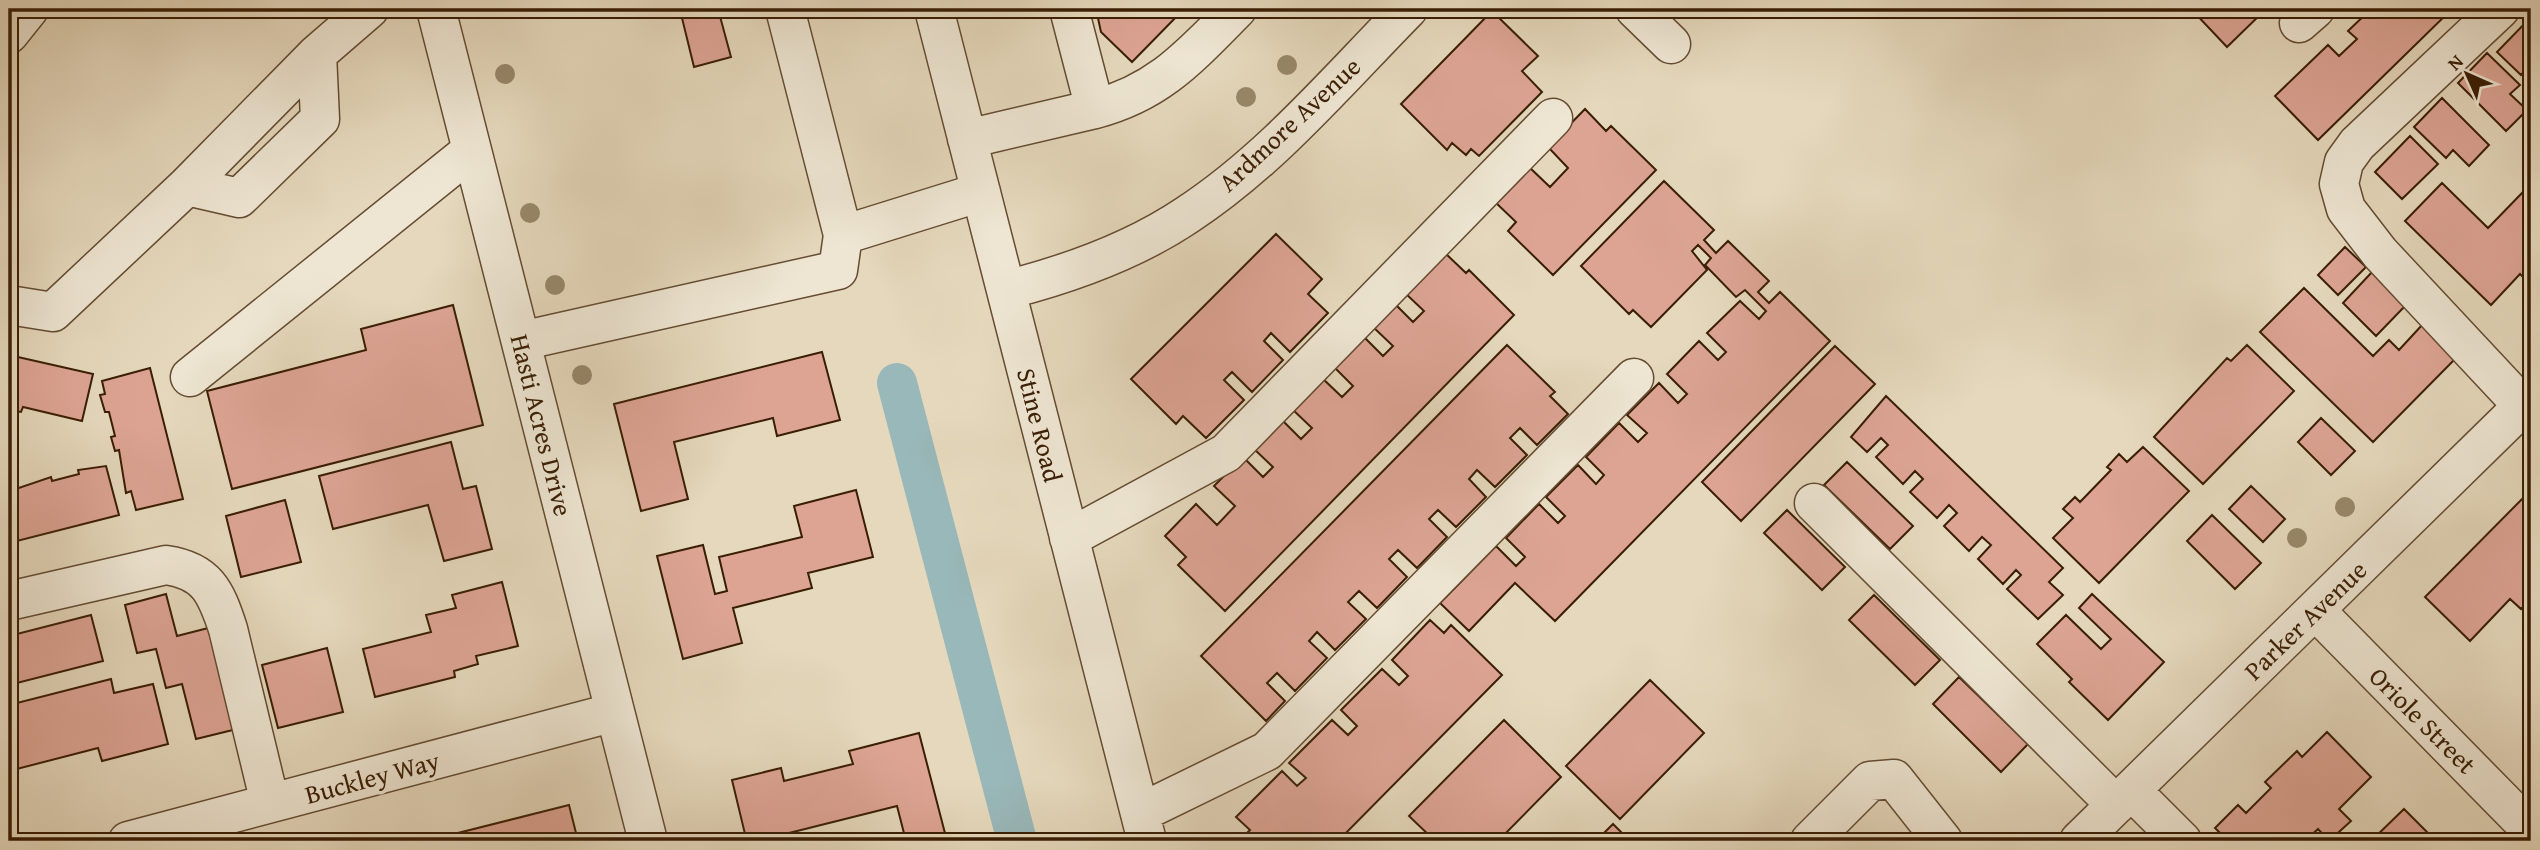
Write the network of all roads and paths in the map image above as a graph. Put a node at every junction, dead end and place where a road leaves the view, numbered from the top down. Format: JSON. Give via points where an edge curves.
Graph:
{"nodes":[{"id":1,"x":29,"y":9,"type":"edge"},
{"id":2,"x":369,"y":9,"type":"edge"},
{"id":3,"x":436,"y":9,"type":"edge"},
{"id":4,"x":785,"y":9,"type":"edge"},
{"id":5,"x":934,"y":9,"type":"edge"},
{"id":6,"x":1069,"y":9,"type":"edge"},
{"id":7,"x":1237,"y":9,"type":"edge"},
{"id":8,"x":1408,"y":9,"type":"edge"},
{"id":9,"x":1635,"y":9,"type":"edge"},
{"id":10,"x":2500,"y":9,"type":"edge"},
{"id":11,"x":9,"y":34,"type":"edge"},
{"id":12,"x":1671,"y":44,"type":"dead end"},
{"id":13,"x":1094,"y":109,"type":"junction"},
{"id":14,"x":1553,"y":118,"type":"dead end"},
{"id":15,"x":967,"y":139,"type":"junction"},
{"id":16,"x":472,"y":150,"type":"junction"},
{"id":17,"x":981,"y":192,"type":"junction"},
{"id":18,"x":843,"y":235,"type":"junction"},
{"id":19,"x":1006,"y":290,"type":"junction"},
{"id":20,"x":9,"y":304,"type":"edge"},
{"id":21,"x":521,"y":341,"type":"junction"},
{"id":22,"x":190,"y":377,"type":"dead end"},
{"id":23,"x":1634,"y":378,"type":"dead end"},
{"id":24,"x":2527,"y":402,"type":"edge"},
{"id":25,"x":1814,"y":503,"type":"dead end"},
{"id":26,"x":1069,"y":538,"type":"junction"},
{"id":27,"x":9,"y":601,"type":"edge"},
{"id":28,"x":2315,"y":610,"type":"junction"},
{"id":29,"x":615,"y":712,"type":"junction"},
{"id":30,"x":2124,"y":798,"type":"junction"},
{"id":31,"x":270,"y":803,"type":"junction"},
{"id":32,"x":1143,"y":827,"type":"edge"},
{"id":33,"x":2531,"y":830,"type":"edge"},
{"id":34,"x":128,"y":841,"type":"edge"},
{"id":35,"x":648,"y":841,"type":"edge"},
{"id":36,"x":1810,"y":841,"type":"edge"},
{"id":37,"x":1943,"y":841,"type":"edge"},
{"id":38,"x":2079,"y":841,"type":"edge"},
{"id":39,"x":2182,"y":841,"type":"edge"}],
"edges":[{"from":1,"to":11,"type":"street"},
{"from":2,"to":20,"type":"street","via":[[317,54],[187,186],[53,312]]},
{"from":3,"to":16,"type":"street","name":"Hasti Acres Drive"},
{"from":4,"to":18,"type":"street"},
{"from":5,"to":15,"type":"street","name":"Stine Road"},
{"from":6,"to":13,"type":"street"},
{"from":7,"to":13,"type":"street","via":[[1154,87]]},
{"from":8,"to":19,"type":"street","name":"Ardmore Avenue","via":[[1254,165],[1186,216],[1121,252]]},
{"from":9,"to":12,"type":"street"},
{"from":10,"to":24,"type":"street","via":[[2357,144],[2344,162],[2339,184],[2346,209],[2380,253]]},
{"from":13,"to":15,"type":"street"},
{"from":14,"to":26,"type":"street","via":[[1226,453]]},
{"from":15,"to":17,"type":"street","name":"Stine Road"},
{"from":16,"to":21,"type":"street","name":"Hasti Acres Drive"},
{"from":16,"to":22,"type":"street"},
{"from":17,"to":18,"type":"street"},
{"from":17,"to":19,"type":"street","name":"Stine Road"},
{"from":18,"to":21,"type":"street","via":[[838,270]]},
{"from":19,"to":26,"type":"street","name":"Stine Road"},
{"from":21,"to":29,"type":"street","name":"Hasti Acres Drive"},
{"from":23,"to":32,"type":"street","via":[[1267,751]]},
{"from":24,"to":28,"type":"street","name":"Parker Avenue"},
{"from":25,"to":30,"type":"street"},
{"from":26,"to":32,"type":"street","name":"Stine Road"},
{"from":27,"to":31,"type":"street","via":[[166,565],[187,568],[204,580],[219,601],[228,629]]},
{"from":28,"to":30,"type":"street","name":"Parker Avenue"},
{"from":28,"to":33,"type":"street","name":"Oriole Street"},
{"from":29,"to":31,"type":"street","name":"Buckley Way"},
{"from":29,"to":35,"type":"street","name":"Hasti Acres Drive"},
{"from":30,"to":38,"type":"street","name":"Parker Avenue"},
{"from":30,"to":39,"type":"street"},
{"from":31,"to":34,"type":"street","name":"Buckley Way"},
{"from":36,"to":37,"type":"street","via":[[1870,781],[1894,779]]}]}
